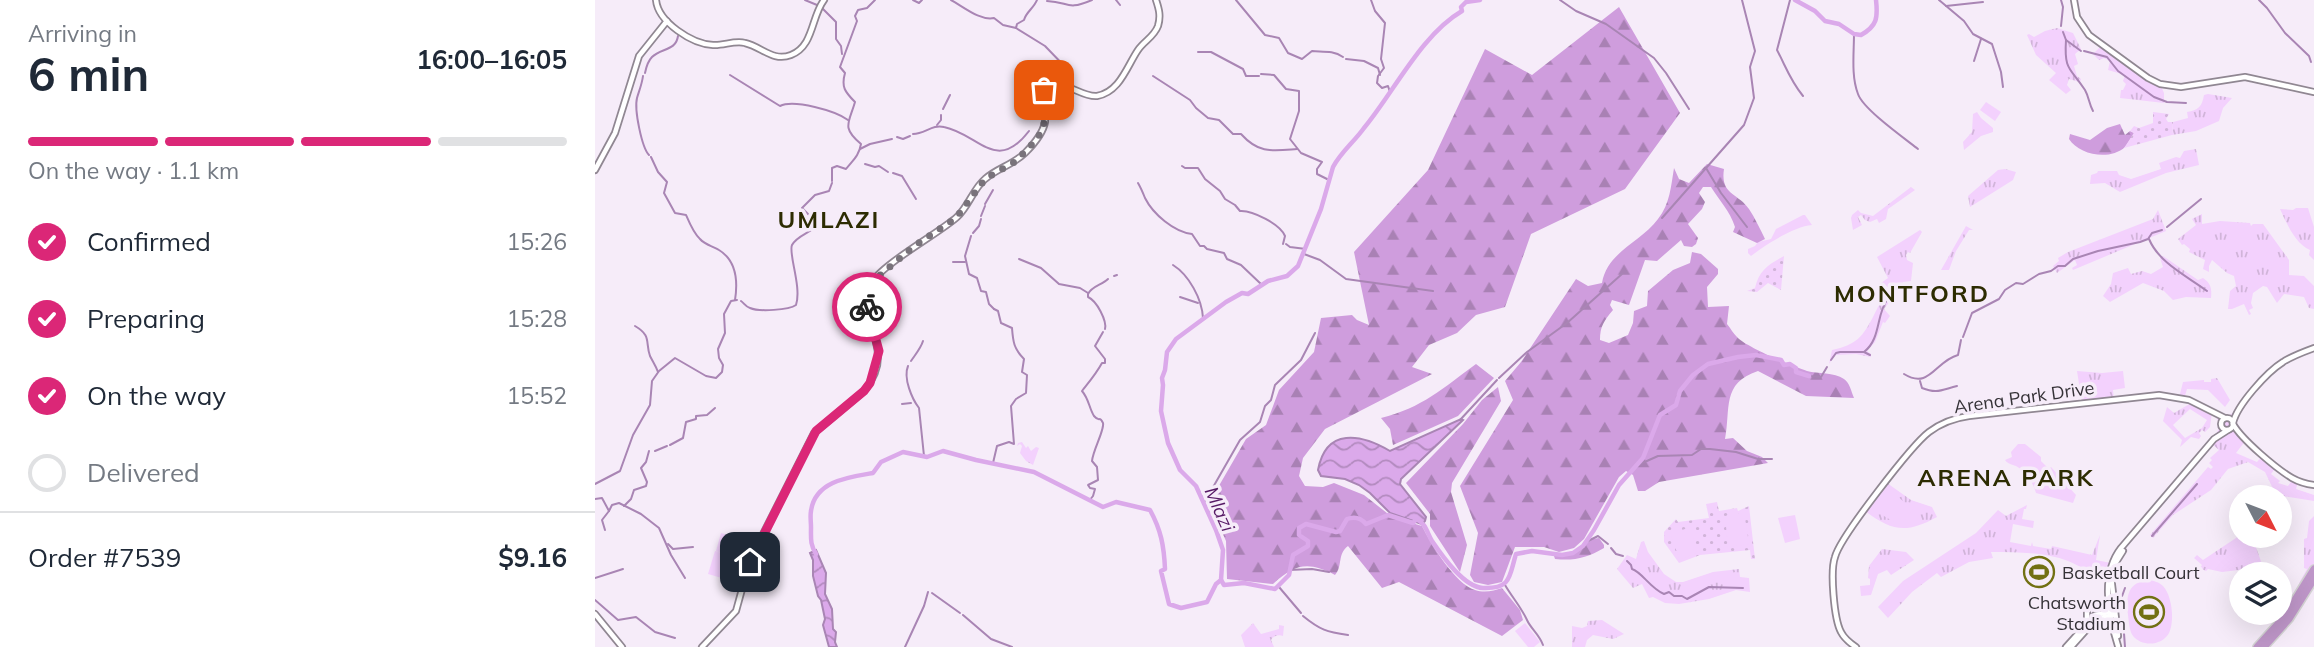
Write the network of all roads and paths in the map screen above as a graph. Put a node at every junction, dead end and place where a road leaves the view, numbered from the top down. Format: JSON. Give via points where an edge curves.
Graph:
{"nodes":[{"id":1,"x":656,"y":0,"type":"edge"},
{"id":2,"x":824,"y":0,"type":"edge"},
{"id":3,"x":1156,"y":0,"type":"edge"},
{"id":4,"x":2074,"y":0,"type":"edge"},
{"id":5,"x":667,"y":21,"type":"junction"},
{"id":6,"x":2314,"y":92,"type":"edge"},
{"id":7,"x":595,"y":170,"type":"edge"},
{"id":8,"x":2314,"y":348,"type":"edge"},
{"id":9,"x":2241,"y":407,"type":"junction"},
{"id":10,"x":2224,"y":421,"type":"junction"},
{"id":11,"x":2233,"y":424,"type":"junction"},
{"id":12,"x":2228,"y":429,"type":"junction"},
{"id":13,"x":2214,"y":439,"type":"junction"},
{"id":14,"x":2245,"y":439,"type":"junction"},
{"id":15,"x":2314,"y":485,"type":"edge"},
{"id":16,"x":2314,"y":569,"type":"edge"},
{"id":17,"x":2314,"y":579,"type":"edge"},
{"id":18,"x":2087,"y":610,"type":"dead end"},
{"id":19,"x":595,"y":614,"type":"edge"},
{"id":20,"x":2113,"y":614,"type":"junction"},
{"id":21,"x":2087,"y":623,"type":"junction"},
{"id":22,"x":2119,"y":646,"type":"edge"},
{"id":23,"x":622,"y":647,"type":"edge"},
{"id":24,"x":702,"y":647,"type":"edge"},
{"id":25,"x":1856,"y":647,"type":"edge"},
{"id":26,"x":2068,"y":647,"type":"edge"},
{"id":27,"x":2257,"y":647,"type":"edge"},
{"id":28,"x":2264,"y":647,"type":"edge"}],
"edges":[{"from":1,"to":5,"type":"street"},
{"from":2,"to":5,"type":"street","via":[[806,43],[782,57],[741,42],[705,44]]},
{"from":3,"to":24,"type":"street","via":[[1160,13],[1157,27],[1122,78],[1096,96],[1061,85],[1047,87],[1040,100],[1044,125],[1028,150],[985,179],[956,218],[913,247],[869,286],[866,305],[879,351],[870,383],[814,433],[749,564],[736,611]]},
{"from":4,"to":6,"type":"street","via":[[2077,17],[2089,35],[2160,84],[2181,87],[2245,76]]},
{"from":5,"to":7,"type":"street","via":[[639,56],[615,133]]},
{"from":8,"to":9,"type":"street","via":[[2280,364]]},
{"from":9,"to":10,"type":"street"},
{"from":9,"to":11,"type":"street"},
{"from":10,"to":11,"type":"street","name":"Arena Park Drive"},
{"from":10,"to":12,"type":"street","name":"Arena Park Drive"},
{"from":10,"to":13,"type":"street"},
{"from":10,"to":25,"type":"street","name":"Arena Park Drive","via":[[2181,398],[2153,395],[1969,415],[1931,431],[1878,494],[1835,556],[1839,626]]},
{"from":11,"to":12,"type":"street"},
{"from":11,"to":14,"type":"street","name":"Arena Park Drive"},
{"from":12,"to":13,"type":"street"},
{"from":12,"to":14,"type":"street","name":"Arena Park Drive"},
{"from":13,"to":20,"type":"street","via":[[2115,561],[2109,578]]},
{"from":14,"to":15,"type":"street","name":"Arena Park Drive","via":[[2291,478]]},
{"from":16,"to":27,"type":"highway","via":[[2285,616]]},
{"from":17,"to":28,"type":"highway","via":[[2289,619]]},
{"from":18,"to":21,"type":"street"},
{"from":19,"to":23,"type":"street"},
{"from":20,"to":21,"type":"street","via":[[2098,613]]},
{"from":20,"to":22,"type":"street"},
{"from":20,"to":26,"type":"street","via":[[2096,619]]},
{"from":21,"to":26,"type":"street"}]}
